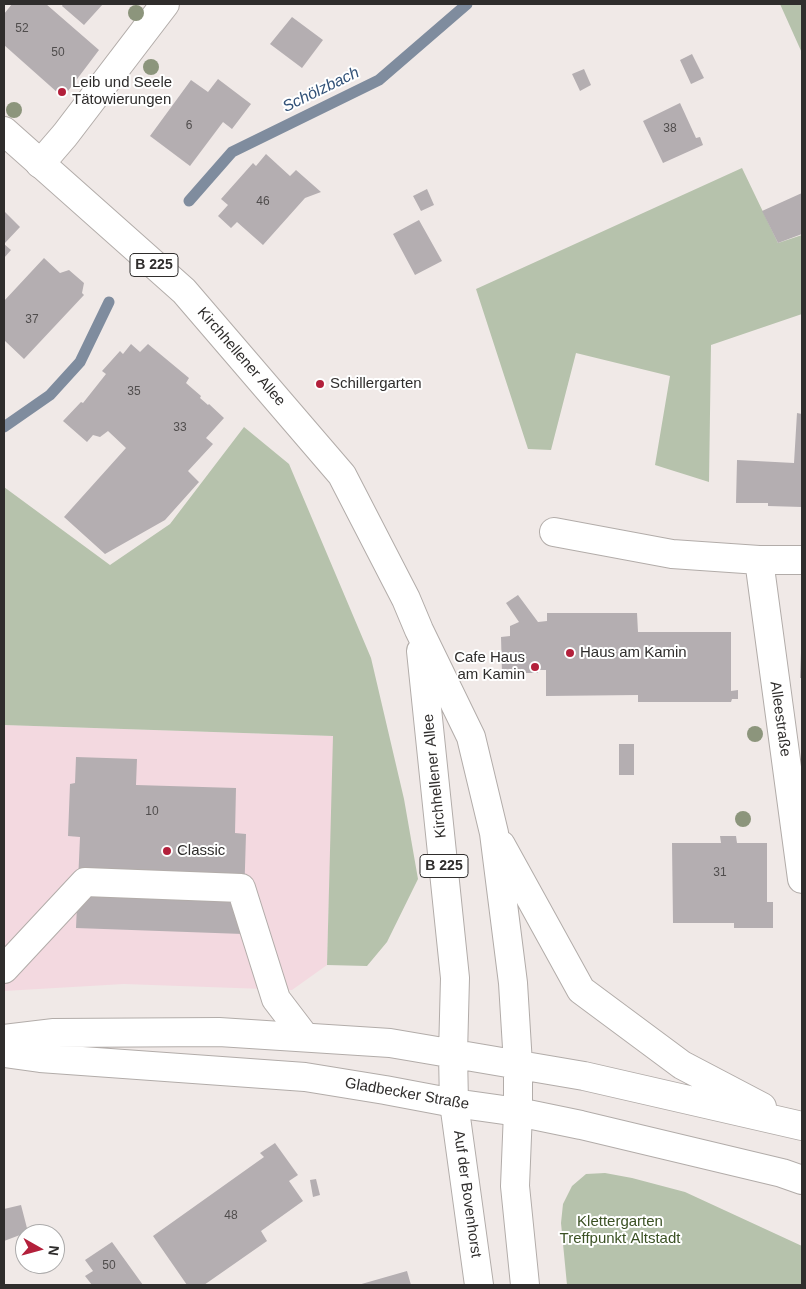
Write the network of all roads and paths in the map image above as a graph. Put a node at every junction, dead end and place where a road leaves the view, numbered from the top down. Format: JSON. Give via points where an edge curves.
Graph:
{"nodes":[{"id":1,"x":165,"y":4,"type":"edge"},
{"id":2,"x":4,"y":131,"type":"edge"},
{"id":3,"x":40,"y":164,"type":"junction"},
{"id":4,"x":554,"y":532,"type":"dead end"},
{"id":5,"x":758,"y":560,"type":"junction"},
{"id":6,"x":802,"y":560,"type":"edge"},
{"id":7,"x":419,"y":630,"type":"junction"},
{"id":8,"x":494,"y":833,"type":"junction"},
{"id":9,"x":802,"y":879,"type":"edge"},
{"id":10,"x":4,"y":969,"type":"edge"},
{"id":11,"x":305,"y":1037,"type":"junction"},
{"id":12,"x":4,"y":1038,"type":"edge"},
{"id":13,"x":4,"y":1053,"type":"edge"},
{"id":14,"x":453,"y":1054,"type":"junction"},
{"id":15,"x":518,"y":1064,"type":"junction"},
{"id":16,"x":454,"y":1103,"type":"junction"},
{"id":17,"x":518,"y":1112,"type":"junction"},
{"id":18,"x":800,"y":1125,"type":"edge"},
{"id":19,"x":802,"y":1180,"type":"edge"},
{"id":20,"x":479,"y":1285,"type":"edge"},
{"id":21,"x":525,"y":1285,"type":"edge"}],
"edges":[{"from":1,"to":3,"type":"main road","via":[[66,135]]},
{"from":2,"to":3,"type":"main road","name":"Kirchhellener Allee","number":"B 225"},
{"from":3,"to":7,"type":"main road","name":"Kirchhellener Allee","number":"B 225","via":[[184,291],[342,476]]},
{"from":4,"to":5,"type":"main road","via":[[672,554]]},
{"from":5,"to":6,"type":"main road"},
{"from":5,"to":9,"type":"main road","name":"Alleestraße"},
{"from":7,"to":8,"type":"main road","name":"Kirchhellener Allee","number":"B 225","via":[[471,738]]},
{"from":7,"to":14,"type":"main road","name":"Kirchhellener Allee","number":"B 225","via":[[455,978]]},
{"from":8,"to":15,"type":"main road","via":[[513,983]]},
{"from":8,"to":18,"type":"main road","number":"B 225","via":[[581,990],[682,1065]]},
{"from":10,"to":11,"type":"main road","via":[[85,882],[242,888],[276,999]]},
{"from":11,"to":12,"type":"main road","via":[[219,1032],[54,1033]]},
{"from":11,"to":14,"type":"main road","via":[[390,1043]]},
{"from":13,"to":16,"type":"main road","name":"Gladbecker Straße","via":[[305,1077]]},
{"from":14,"to":15,"type":"main road"},
{"from":14,"to":16,"type":"main road","name":"Kirchhellener Allee","number":"B 225"},
{"from":15,"to":17,"type":"main road"},
{"from":15,"to":18,"type":"main road"},
{"from":16,"to":17,"type":"main road","name":"Gladbecker Straße"},
{"from":16,"to":20,"type":"main road","name":"Auf der Bovenhorst"},
{"from":17,"to":19,"type":"main road","name":"Gladbecker Straße","via":[[772,1170]]},
{"from":17,"to":21,"type":"main road","via":[[515,1186]]}]}
